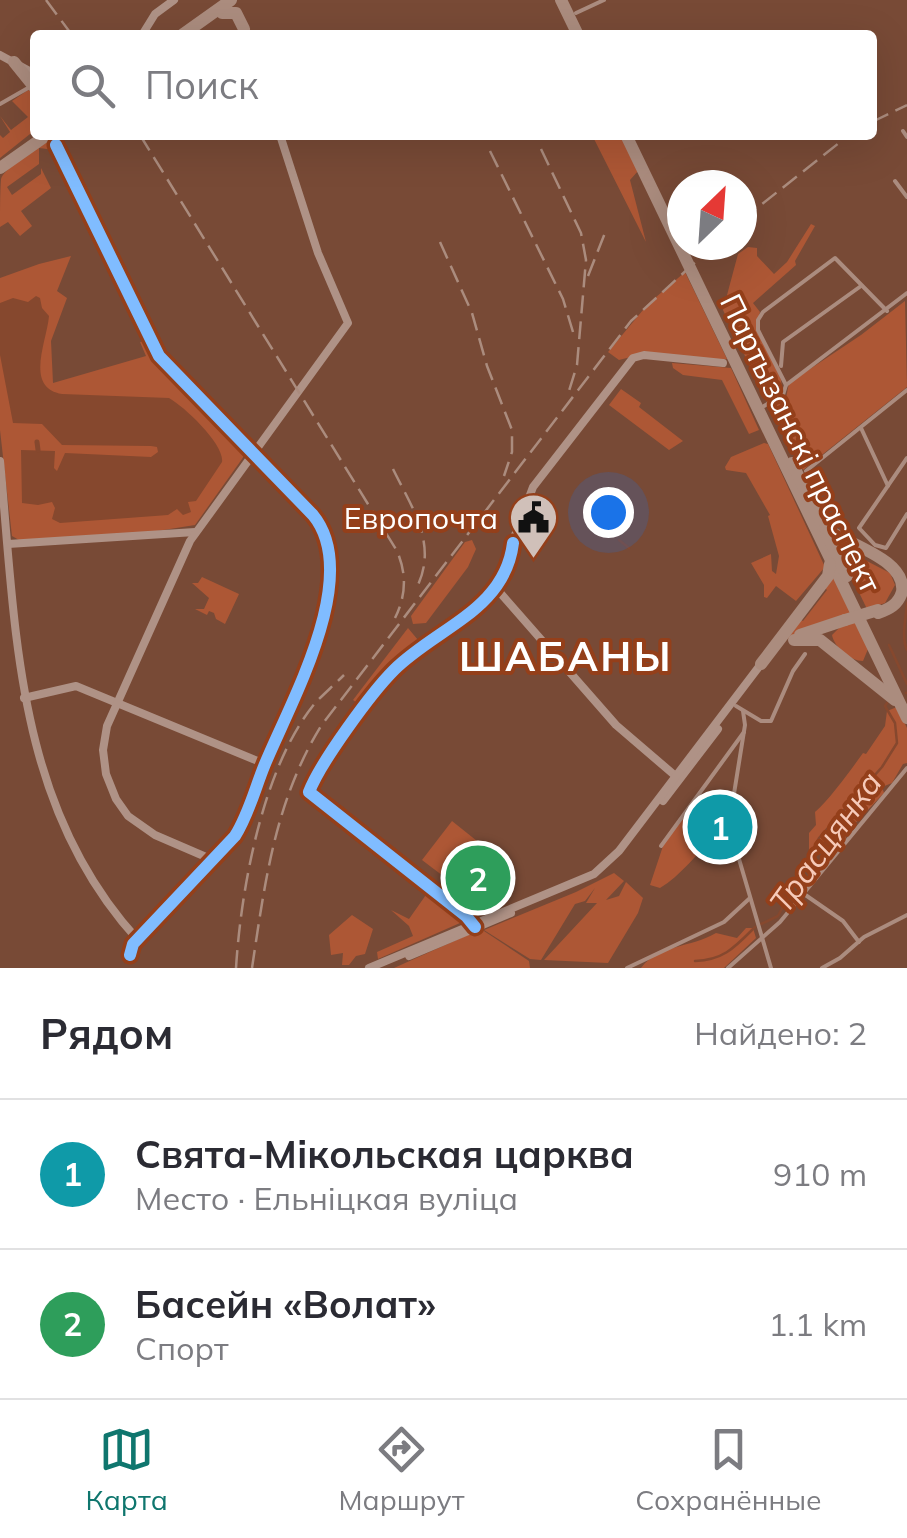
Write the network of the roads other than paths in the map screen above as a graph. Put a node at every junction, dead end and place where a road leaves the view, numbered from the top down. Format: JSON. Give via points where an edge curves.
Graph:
{"nodes":[{"id":1,"x":174,"y":0,"type":"edge"},
{"id":2,"x":232,"y":0,"type":"edge"},
{"id":3,"x":242,"y":0,"type":"edge"},
{"id":4,"x":561,"y":0,"type":"edge"},
{"id":5,"x":601,"y":1,"type":"edge"},
{"id":6,"x":573,"y":7,"type":"edge"},
{"id":7,"x":222,"y":13,"type":"junction"},
{"id":8,"x":145,"y":30,"type":"edge"},
{"id":9,"x":189,"y":30,"type":"edge"},
{"id":10,"x":197,"y":30,"type":"edge"},
{"id":11,"x":244,"y":30,"type":"edge"},
{"id":12,"x":245,"y":30,"type":"edge"},
{"id":13,"x":576,"y":30,"type":"edge"},
{"id":14,"x":584,"y":30,"type":"edge"},
{"id":15,"x":0,"y":55,"type":"edge"},
{"id":16,"x":14,"y":62,"type":"joint"},
{"id":17,"x":30,"y":78,"type":"edge"},
{"id":18,"x":30,"y":85,"type":"edge"},
{"id":19,"x":0,"y":104,"type":"edge"},
{"id":20,"x":904,"y":131,"type":"dead end"},
{"id":21,"x":907,"y":137,"type":"edge"},
{"id":22,"x":43,"y":140,"type":"edge"},
{"id":23,"x":48,"y":140,"type":"edge"},
{"id":24,"x":282,"y":140,"type":"edge"},
{"id":25,"x":628,"y":140,"type":"edge"},
{"id":26,"x":637,"y":140,"type":"edge"},
{"id":27,"x":4,"y":162,"type":"edge"},
{"id":28,"x":895,"y":181,"type":"dead end"},
{"id":29,"x":907,"y":197,"type":"edge"},
{"id":30,"x":667,"y":203,"type":"edge"},
{"id":31,"x":694,"y":260,"type":"edge"},
{"id":32,"x":862,"y":286,"type":"junction"},
{"id":33,"x":906,"y":296,"type":"edge"},
{"id":34,"x":886,"y":311,"type":"junction"},
{"id":35,"x":726,"y":357,"type":"junction"},
{"id":36,"x":781,"y":370,"type":"junction"},
{"id":37,"x":786,"y":384,"type":"junction"},
{"id":38,"x":907,"y":390,"type":"edge"},
{"id":39,"x":899,"y":396,"type":"junction"},
{"id":40,"x":907,"y":402,"type":"edge"},
{"id":41,"x":762,"y":408,"type":"junction"},
{"id":42,"x":861,"y":428,"type":"junction"},
{"id":43,"x":254,"y":453,"type":"junction"},
{"id":44,"x":907,"y":458,"type":"edge"},
{"id":45,"x":0,"y":460,"type":"edge"},
{"id":46,"x":801,"y":473,"type":"junction"},
{"id":47,"x":888,"y":486,"type":"junction"},
{"id":48,"x":907,"y":514,"type":"edge"},
{"id":49,"x":822,"y":526,"type":"junction"},
{"id":50,"x":191,"y":536,"type":"junction"},
{"id":51,"x":8,"y":546,"type":"junction"},
{"id":52,"x":829,"y":560,"type":"junction"},
{"id":53,"x":849,"y":581,"type":"junction"},
{"id":54,"x":496,"y":588,"type":"junction"},
{"id":55,"x":878,"y":611,"type":"junction"},
{"id":56,"x":842,"y":623,"type":"junction"},
{"id":57,"x":868,"y":638,"type":"junction"},
{"id":58,"x":794,"y":640,"type":"junction"},
{"id":59,"x":805,"y":654,"type":"dead end"},
{"id":60,"x":764,"y":665,"type":"junction"},
{"id":61,"x":24,"y":698,"type":"junction"},
{"id":62,"x":116,"y":703,"type":"junction"},
{"id":63,"x":741,"y":709,"type":"junction"},
{"id":64,"x":905,"y":710,"type":"edge"},
{"id":65,"x":744,"y":732,"type":"junction"},
{"id":66,"x":265,"y":764,"type":"junction"},
{"id":67,"x":907,"y":768,"type":"edge"},
{"id":68,"x":677,"y":778,"type":"junction"},
{"id":69,"x":660,"y":846,"type":"dead end"},
{"id":70,"x":213,"y":860,"type":"junction"},
{"id":71,"x":804,"y":894,"type":"junction"},
{"id":72,"x":750,"y":898,"type":"junction"},
{"id":73,"x":907,"y":915,"type":"edge"},
{"id":74,"x":473,"y":925,"type":"junction"},
{"id":75,"x":761,"y":938,"type":"junction"},
{"id":76,"x":138,"y":940,"type":"junction"},
{"id":77,"x":858,"y":942,"type":"junction"},
{"id":78,"x":130,"y":955,"type":"dead end"},
{"id":79,"x":368,"y":968,"type":"edge"},
{"id":80,"x":382,"y":968,"type":"edge"},
{"id":81,"x":627,"y":968,"type":"edge"},
{"id":82,"x":728,"y":968,"type":"edge"},
{"id":83,"x":771,"y":968,"type":"edge"},
{"id":84,"x":822,"y":968,"type":"edge"}],
"edges":[{"from":1,"to":8,"type":"street"},
{"from":2,"to":9,"type":"highway"},
{"from":3,"to":7,"type":"highway"},
{"from":3,"to":12,"type":"highway"},
{"from":4,"to":13,"type":"highway"},
{"from":5,"to":6,"type":"street"},
{"from":6,"to":14,"type":"highway"},
{"from":7,"to":10,"type":"highway"},
{"from":7,"to":11,"type":"highway","via":[[235,12]]},
{"from":15,"to":16,"type":"street"},
{"from":16,"to":17,"type":"highway"},
{"from":18,"to":19,"type":"street"},
{"from":20,"to":21,"type":"street"},
{"from":22,"to":27,"type":"highway"},
{"from":23,"to":43,"type":"street","via":[[155,350]]},
{"from":24,"to":43,"type":"street","via":[[348,322]]},
{"from":25,"to":35,"type":"highway","name":"Партызанскі праспект"},
{"from":26,"to":30,"type":"highway"},
{"from":28,"to":29,"type":"street"},
{"from":31,"to":41,"type":"highway","name":"Партызанскі праспект"},
{"from":32,"to":34,"type":"street"},
{"from":32,"to":36,"type":"street","via":[[783,342]]},
{"from":32,"to":36,"type":"street","via":[[834,258],[761,314],[758,330]]},
{"from":33,"to":34,"type":"street"},
{"from":34,"to":37,"type":"street"},
{"from":35,"to":41,"type":"highway","name":"Партызанскі праспект"},
{"from":35,"to":54,"type":"street","via":[[633,358],[533,487]]},
{"from":36,"to":37,"type":"street"},
{"from":37,"to":41,"type":"street","via":[[783,395]]},
{"from":38,"to":39,"type":"street"},
{"from":39,"to":40,"type":"street"},
{"from":39,"to":42,"type":"street"},
{"from":41,"to":46,"type":"highway","name":"Партызанскі праспект"},
{"from":41,"to":52,"type":"highway","name":"Партызанскі праспект"},
{"from":42,"to":46,"type":"street"},
{"from":42,"to":47,"type":"street"},
{"from":43,"to":50,"type":"street"},
{"from":43,"to":66,"type":"street","via":[[319,522],[329,552],[320,640]]},
{"from":44,"to":47,"type":"street"},
{"from":45,"to":51,"type":"street"},
{"from":46,"to":49,"type":"highway","name":"Партызанскі праспект"},
{"from":47,"to":48,"type":"street","via":[[859,524],[864,536],[882,548],[890,545]]},
{"from":49,"to":53,"type":"highway","name":"Партызанскі праспект"},
{"from":49,"to":55,"type":"highway","via":[[900,571],[900,597]]},
{"from":50,"to":51,"type":"street"},
{"from":50,"to":62,"type":"street"},
{"from":51,"to":61,"type":"street"},
{"from":52,"to":57,"type":"highway","name":"Партызанскі праспект"},
{"from":52,"to":60,"type":"highway","via":[[828,576]]},
{"from":53,"to":55,"type":"highway","via":[[849,564],[858,554],[896,572],[897,596]]},
{"from":53,"to":64,"type":"highway","name":"Партызанскі праспект"},
{"from":54,"to":68,"type":"street","via":[[616,725]]},
{"from":54,"to":74,"type":"street","via":[[392,671],[309,790]]},
{"from":55,"to":56,"type":"highway","bridge":true},
{"from":56,"to":57,"type":"highway","via":[[830,635],[832,644],[856,663],[868,657]]},
{"from":56,"to":58,"type":"highway"},
{"from":56,"to":60,"type":"highway","via":[[794,638]]},
{"from":57,"to":64,"type":"highway","name":"Партызанскі праспект"},
{"from":58,"to":60,"type":"highway"},
{"from":58,"to":64,"type":"highway","via":[[824,642]]},
{"from":59,"to":63,"type":"street","via":[[767,722]]},
{"from":60,"to":63,"type":"street"},
{"from":61,"to":62,"type":"street","via":[[72,686]]},
{"from":61,"to":76,"type":"street","via":[[36,754],[61,818]]},
{"from":62,"to":66,"type":"street"},
{"from":62,"to":70,"type":"street","via":[[103,750],[116,799],[143,828]]},
{"from":63,"to":65,"type":"street"},
{"from":63,"to":68,"type":"street"},
{"from":65,"to":69,"type":"street"},
{"from":65,"to":72,"type":"street","via":[[729,825]]},
{"from":66,"to":70,"type":"street","via":[[238,831]]},
{"from":67,"to":71,"type":"street"},
{"from":68,"to":74,"type":"street","via":[[599,876]]},
{"from":70,"to":76,"type":"street"},
{"from":71,"to":75,"type":"street"},
{"from":71,"to":77,"type":"street","via":[[844,920]]},
{"from":72,"to":75,"type":"street"},
{"from":72,"to":81,"type":"street","via":[[724,922]]},
{"from":73,"to":77,"type":"street"},
{"from":74,"to":79,"type":"street"},
{"from":74,"to":80,"type":"street"},
{"from":75,"to":82,"type":"street"},
{"from":75,"to":83,"type":"street"},
{"from":76,"to":78,"type":"street"},
{"from":77,"to":84,"type":"street"}]}
